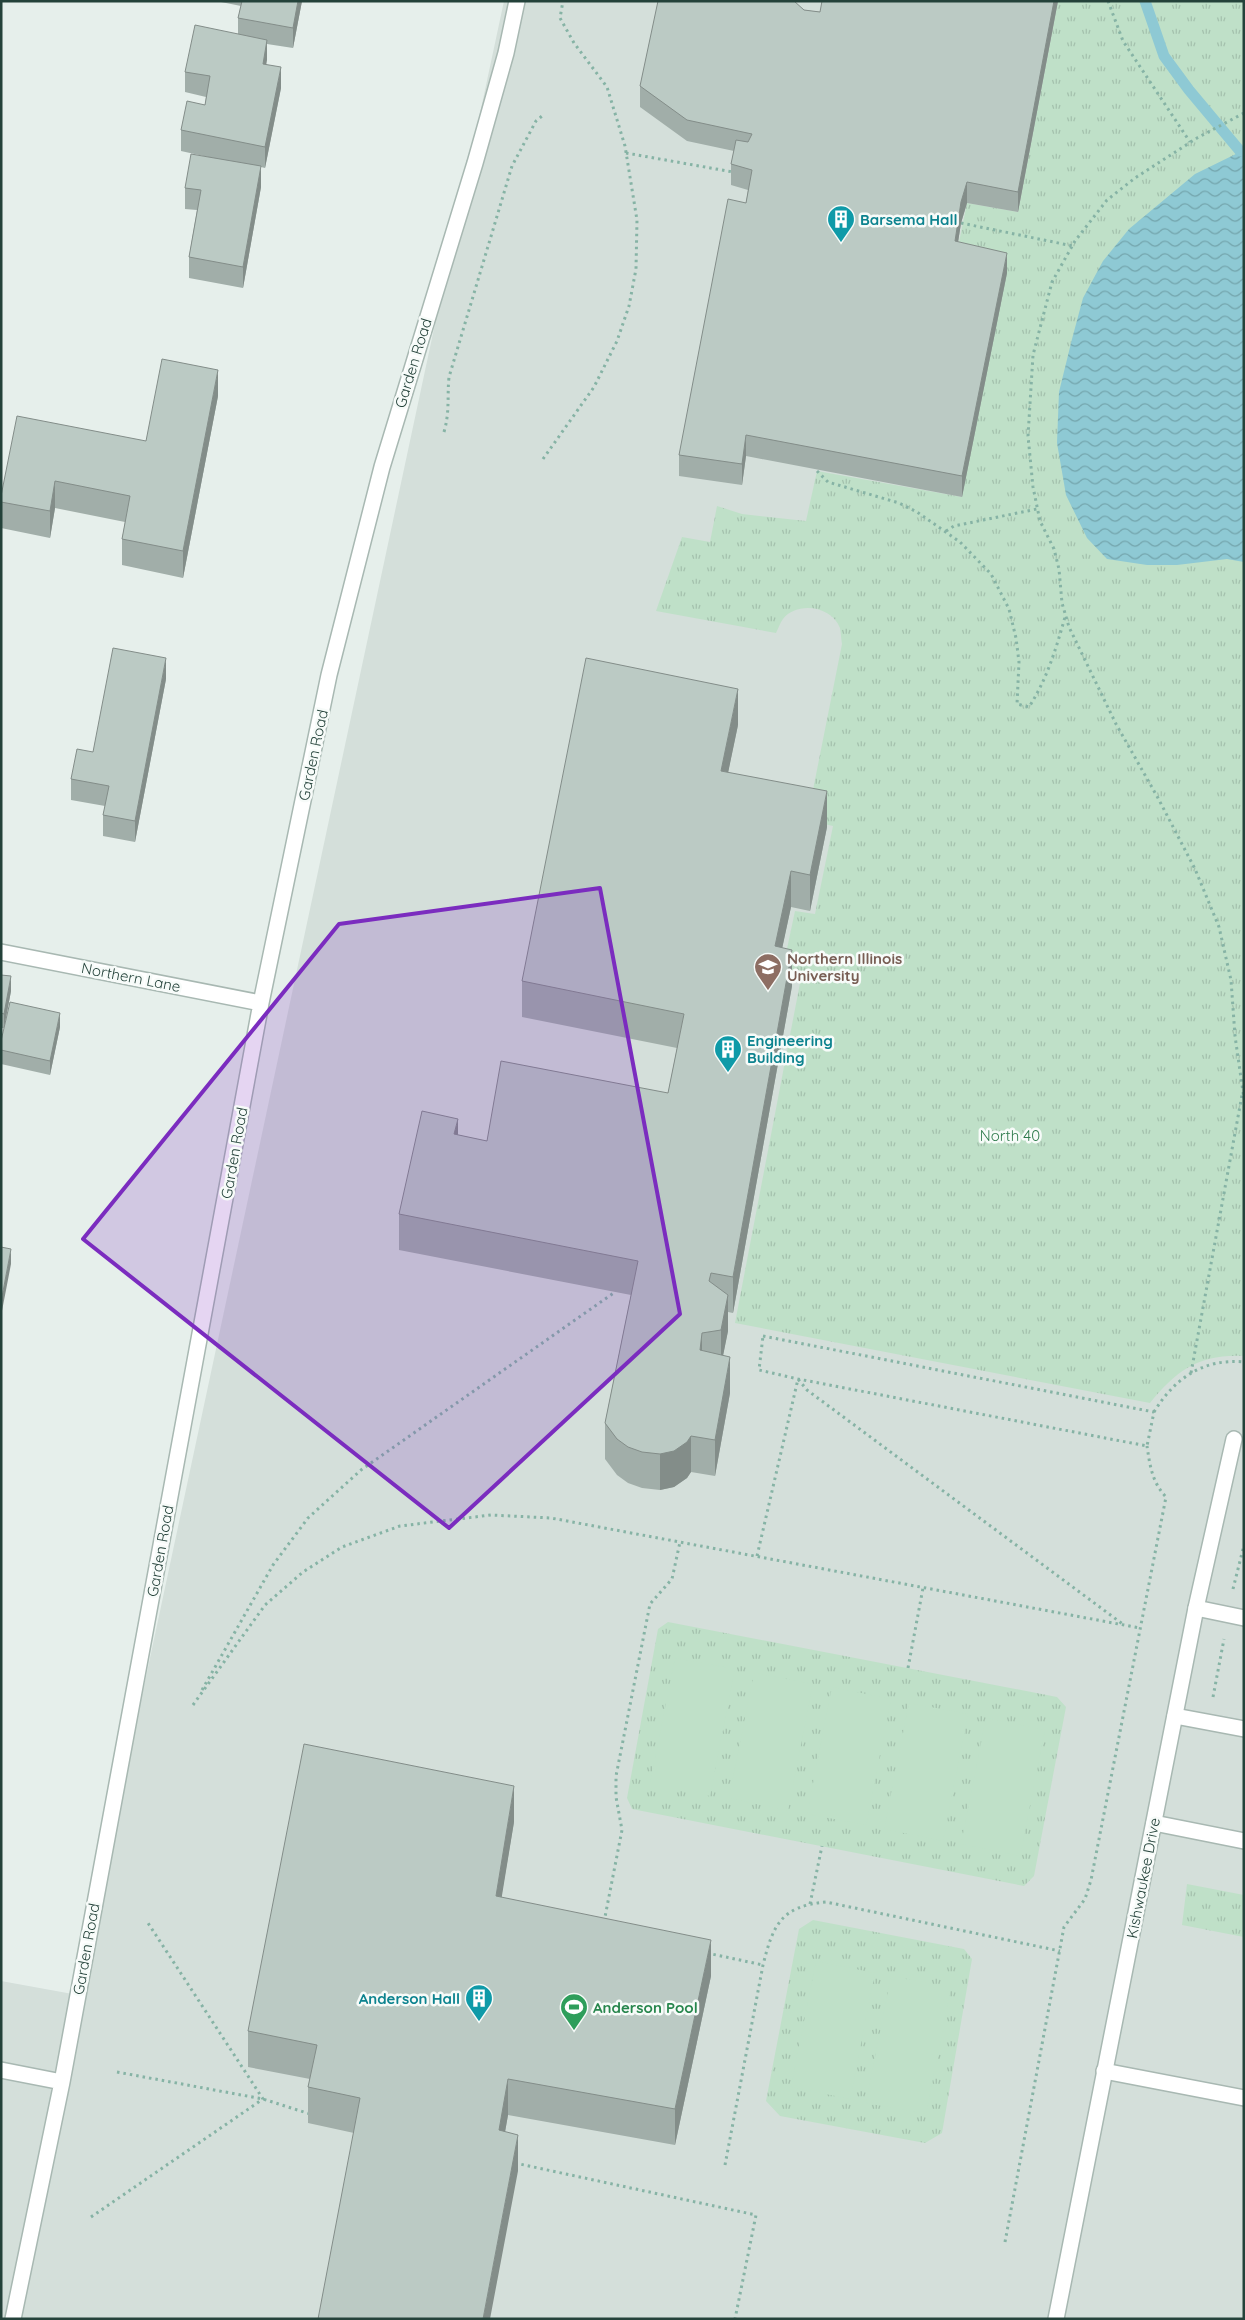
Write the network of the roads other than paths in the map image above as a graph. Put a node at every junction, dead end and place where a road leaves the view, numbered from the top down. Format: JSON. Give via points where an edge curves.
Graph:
{"nodes":[{"id":1,"x":517,"y":1,"type":"edge"},
{"id":2,"x":1,"y":952,"type":"edge"},
{"id":3,"x":262,"y":1003,"type":"junction"},
{"id":4,"x":1234,"y":1439,"type":"dead end"},
{"id":5,"x":1196,"y":1608,"type":"junction"},
{"id":6,"x":1244,"y":1618,"type":"edge"},
{"id":7,"x":1175,"y":1716,"type":"junction"},
{"id":8,"x":1244,"y":1729,"type":"edge"},
{"id":9,"x":1154,"y":1823,"type":"junction"},
{"id":10,"x":1244,"y":1841,"type":"edge"},
{"id":11,"x":1,"y":2070,"type":"edge"},
{"id":12,"x":1104,"y":2071,"type":"junction"},
{"id":13,"x":62,"y":2082,"type":"junction"},
{"id":14,"x":1244,"y":2098,"type":"edge"},
{"id":15,"x":13,"y":2319,"type":"edge"},
{"id":16,"x":1056,"y":2319,"type":"edge"}],
"edges":[{"from":1,"to":3,"type":"street","name":"Garden Road","via":[[496,90],[375,495],[329,675]]},
{"from":2,"to":3,"type":"street","name":"Northern Lane"},
{"from":3,"to":13,"type":"street","name":"Garden Road"},
{"from":4,"to":5,"type":"street","name":"Kishwaukee Drive"},
{"from":5,"to":6,"type":"street"},
{"from":5,"to":7,"type":"street","name":"Kishwaukee Drive"},
{"from":7,"to":8,"type":"street"},
{"from":7,"to":9,"type":"street","name":"Kishwaukee Drive"},
{"from":9,"to":10,"type":"street"},
{"from":9,"to":12,"type":"street","name":"Kishwaukee Drive"},
{"from":11,"to":13,"type":"street"},
{"from":12,"to":14,"type":"street"},
{"from":12,"to":16,"type":"street","name":"Kishwaukee Drive"},
{"from":13,"to":15,"type":"street","name":"Garden Road"}]}
